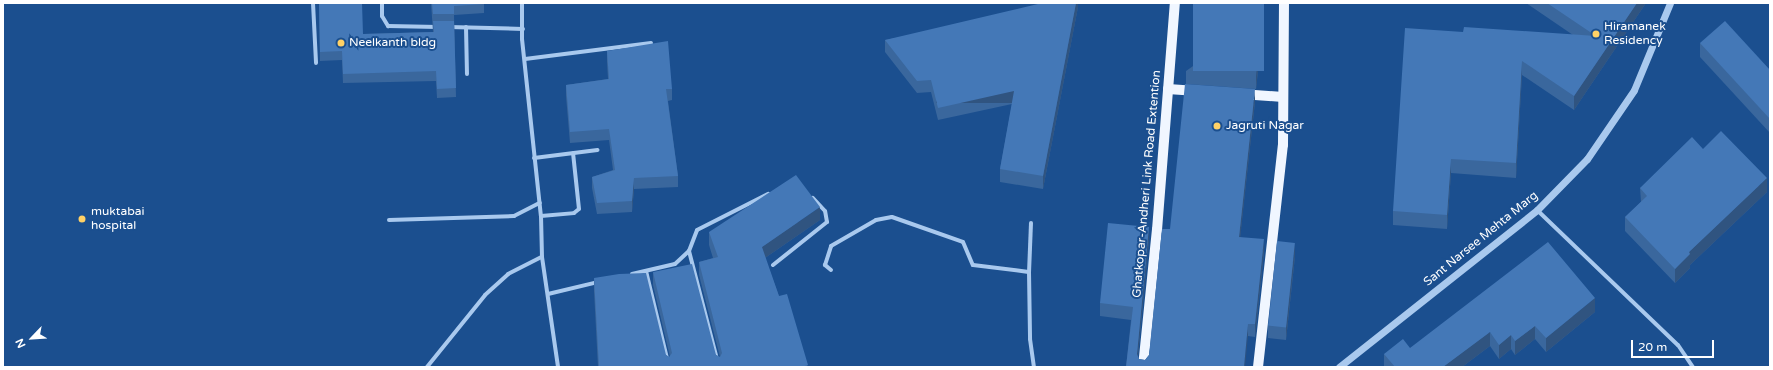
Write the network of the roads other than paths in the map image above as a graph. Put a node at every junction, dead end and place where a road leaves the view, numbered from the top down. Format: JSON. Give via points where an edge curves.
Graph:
{"nodes":[{"id":1,"x":313,"y":3,"type":"edge"},
{"id":2,"x":382,"y":3,"type":"edge"},
{"id":3,"x":522,"y":3,"type":"edge"},
{"id":4,"x":1175,"y":3,"type":"edge"},
{"id":5,"x":1284,"y":3,"type":"edge"},
{"id":6,"x":1670,"y":3,"type":"edge"},
{"id":7,"x":466,"y":27,"type":"junction"},
{"id":8,"x":522,"y":29,"type":"junction"},
{"id":9,"x":651,"y":44,"type":"edge"},
{"id":10,"x":525,"y":59,"type":"junction"},
{"id":11,"x":316,"y":63,"type":"dead end"},
{"id":12,"x":467,"y":74,"type":"dead end"},
{"id":13,"x":1168,"y":89,"type":"junction"},
{"id":14,"x":1207,"y":91,"type":"edge"},
{"id":15,"x":1230,"y":93,"type":"edge"},
{"id":16,"x":1283,"y":96,"type":"junction"},
{"id":17,"x":598,"y":150,"type":"dead end"},
{"id":18,"x":573,"y":153,"type":"junction"},
{"id":19,"x":534,"y":158,"type":"junction"},
{"id":20,"x":772,"y":192,"type":"edge"},
{"id":21,"x":811,"y":196,"type":"edge"},
{"id":22,"x":540,"y":203,"type":"junction"},
{"id":23,"x":1537,"y":210,"type":"junction"},
{"id":24,"x":541,"y":216,"type":"junction"},
{"id":25,"x":389,"y":220,"type":"dead end"},
{"id":26,"x":1031,"y":223,"type":"dead end"},
{"id":27,"x":689,"y":252,"type":"junction"},
{"id":28,"x":542,"y":257,"type":"junction"},
{"id":29,"x":773,"y":265,"type":"dead end"},
{"id":30,"x":831,"y":270,"type":"dead end"},
{"id":31,"x":646,"y":271,"type":"junction"},
{"id":32,"x":1029,"y":272,"type":"junction"},
{"id":33,"x":623,"y":276,"type":"edge"},
{"id":34,"x":601,"y":281,"type":"edge"},
{"id":35,"x":548,"y":294,"type":"junction"},
{"id":36,"x":428,"y":367,"type":"edge"},
{"id":37,"x":558,"y":367,"type":"edge"},
{"id":38,"x":669,"y":367,"type":"edge"},
{"id":39,"x":719,"y":367,"type":"edge"},
{"id":40,"x":1034,"y":367,"type":"edge"},
{"id":41,"x":1143,"y":367,"type":"edge"},
{"id":42,"x":1258,"y":367,"type":"edge"},
{"id":43,"x":1338,"y":367,"type":"edge"},
{"id":44,"x":1694,"y":367,"type":"edge"}],
"edges":[{"from":1,"to":11,"type":"street"},
{"from":2,"to":7,"type":"street","via":[[382,16],[388,26]]},
{"from":3,"to":8,"type":"street"},
{"from":4,"to":13,"type":"main road","name":"Ghatkopar-Andheri Link Road Extention"},
{"from":5,"to":16,"type":"main road"},
{"from":6,"to":23,"type":"street","name":"Sant Narsee Mehta Marg","via":[[1634,90],[1587,159]]},
{"from":7,"to":8,"type":"street"},
{"from":7,"to":12,"type":"street"},
{"from":8,"to":10,"type":"street"},
{"from":9,"to":10,"type":"street"},
{"from":10,"to":19,"type":"street"},
{"from":13,"to":14,"type":"main road"},
{"from":13,"to":41,"type":"main road","name":"Ghatkopar-Andheri Link Road Extention"},
{"from":15,"to":16,"type":"main road"},
{"from":16,"to":42,"type":"main road","via":[[1283,145]]},
{"from":17,"to":18,"type":"street"},
{"from":18,"to":19,"type":"street"},
{"from":18,"to":24,"type":"street","via":[[579,209],[574,213]]},
{"from":19,"to":22,"type":"street"},
{"from":20,"to":27,"type":"street","via":[[697,230]]},
{"from":21,"to":29,"type":"street","via":[[825,211],[826,222]]},
{"from":22,"to":24,"type":"street"},
{"from":22,"to":25,"type":"street","via":[[514,216]]},
{"from":23,"to":43,"type":"street","name":"Sant Narsee Mehta Marg"},
{"from":23,"to":44,"type":"street","via":[[1678,345]]},
{"from":24,"to":28,"type":"street"},
{"from":26,"to":32,"type":"street"},
{"from":27,"to":31,"type":"street","via":[[674,264]]},
{"from":27,"to":39,"type":"street"},
{"from":28,"to":35,"type":"street"},
{"from":28,"to":36,"type":"street","via":[[508,274],[485,295]]},
{"from":30,"to":32,"type":"street","via":[[825,265],[831,246],[876,220],[892,217],[963,242],[973,265]]},
{"from":31,"to":33,"type":"street"},
{"from":31,"to":38,"type":"street"},
{"from":32,"to":40,"type":"street","via":[[1030,339]]},
{"from":34,"to":35,"type":"street"},
{"from":35,"to":37,"type":"street"}]}
